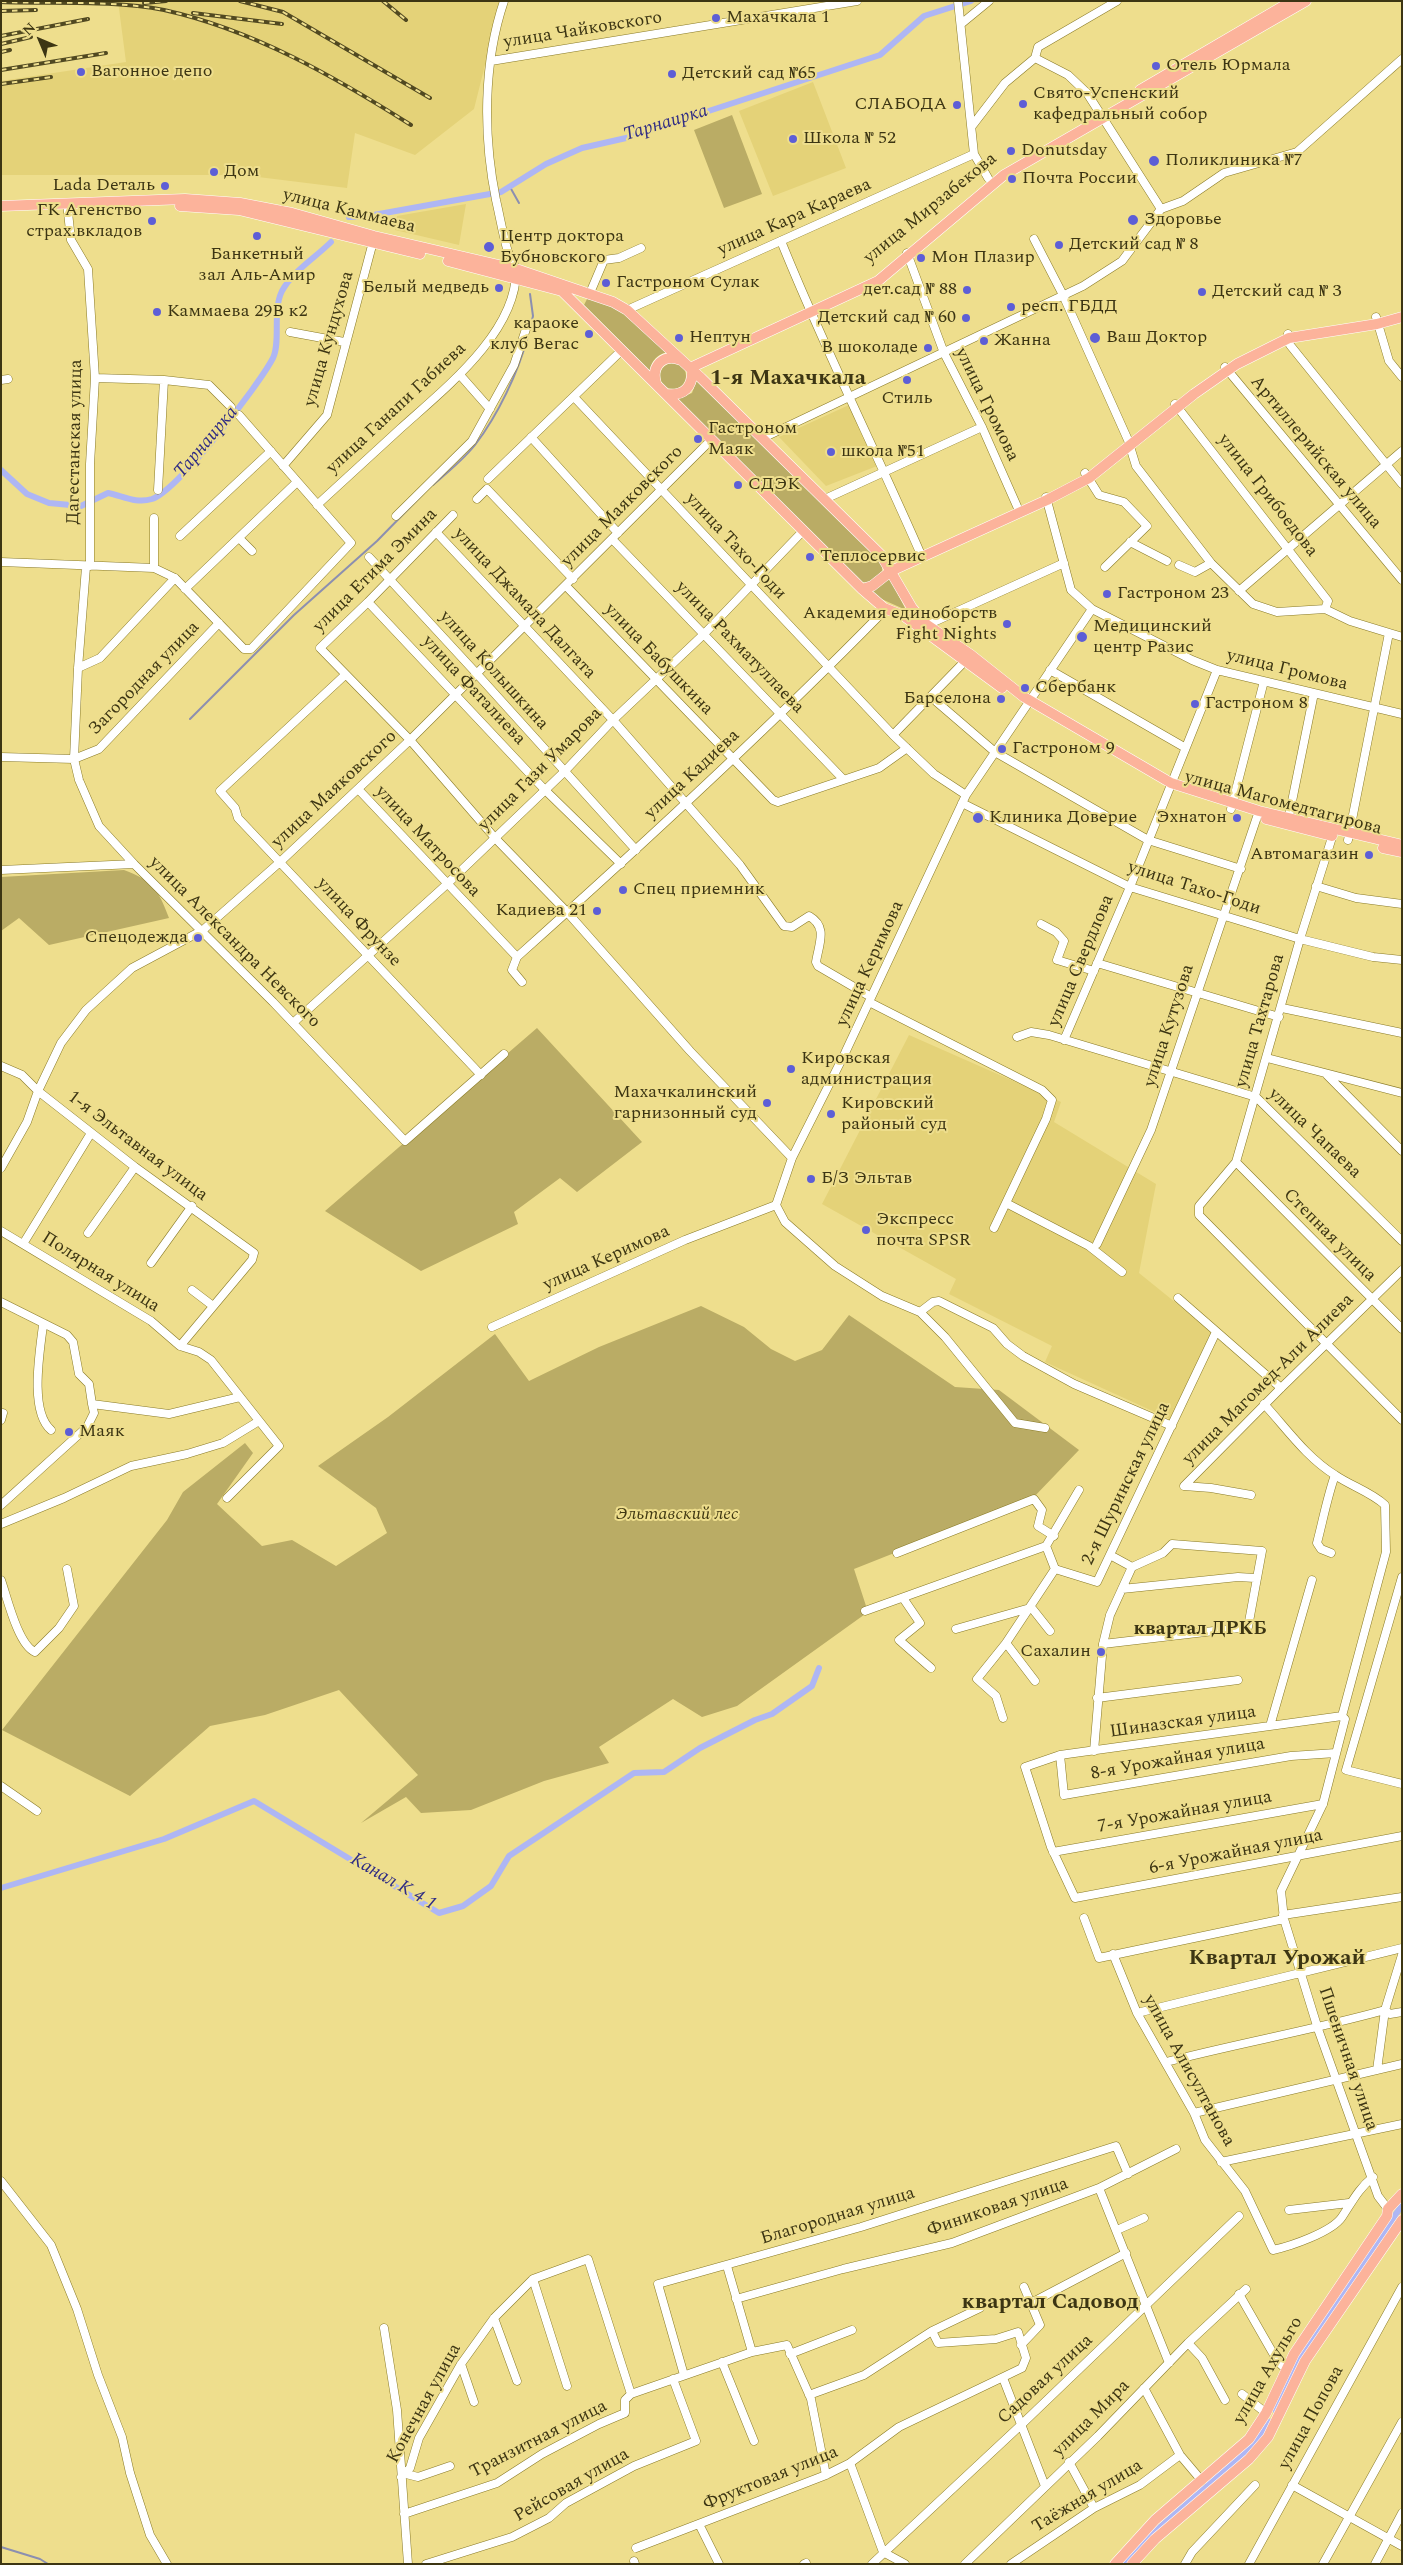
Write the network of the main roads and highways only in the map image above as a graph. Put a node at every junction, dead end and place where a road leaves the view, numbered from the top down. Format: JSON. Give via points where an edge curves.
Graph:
{"nodes":[{"id":1,"x":1292,"y":1,"type":"edge"},
{"id":2,"x":1306,"y":1,"type":"edge"},
{"id":3,"x":1101,"y":117,"type":"junction"},
{"id":4,"x":1,"y":206,"type":"edge"},
{"id":5,"x":68,"y":206,"type":"junction"},
{"id":6,"x":1,"y":212,"type":"edge"},
{"id":7,"x":908,"y":255,"type":"junction"},
{"id":8,"x":563,"y":288,"type":"junction"},
{"id":9,"x":1402,"y":311,"type":"edge"},
{"id":10,"x":1402,"y":317,"type":"edge"},
{"id":11,"x":1376,"y":320,"type":"junction"},
{"id":12,"x":687,"y":365,"type":"junction"},
{"id":13,"x":656,"y":383,"type":"junction"},
{"id":14,"x":667,"y":394,"type":"junction"},
{"id":15,"x":890,"y":569,"type":"junction"},
{"id":16,"x":862,"y":589,"type":"junction"},
{"id":17,"x":968,"y":658,"type":"junction"},
{"id":18,"x":1349,"y":836,"type":"junction"},
{"id":19,"x":1402,"y":845,"type":"edge"},
{"id":20,"x":1402,"y":852,"type":"edge"},
{"id":21,"x":1402,"y":2194,"type":"edge"},
{"id":22,"x":1388,"y":2209,"type":"junction"},
{"id":23,"x":1402,"y":2219,"type":"edge"},
{"id":24,"x":1115,"y":2564,"type":"edge"},
{"id":25,"x":1132,"y":2564,"type":"edge"}],
"edges":[{"from":1,"to":3,"type":"main road","name":"улица Мирзабекова"},
{"from":2,"to":3,"type":"main road","name":"улица Мирзабекова"},
{"from":3,"to":7,"type":"main road","name":"улица Мирзабекова","via":[[992,183]]},
{"from":3,"to":7,"type":"main road","name":"улица Мирзабекова","via":[[988,178]]},
{"from":4,"to":5,"type":"main road","name":"улица Каммаева"},
{"from":5,"to":6,"type":"main road","name":"улица Каммаева"},
{"from":5,"to":8,"type":"main road","name":"улица Каммаева","via":[[184,206],[239,210],[374,239]]},
{"from":7,"to":12,"type":"main road","name":"улица Мирзабекова","via":[[878,281]]},
{"from":8,"to":12,"type":"main road","name":"улица Магомедтагирова","via":[[590,293],[627,310]]},
{"from":8,"to":13,"type":"main road"},
{"from":9,"to":11,"type":"main road"},
{"from":10,"to":11,"type":"main road"},
{"from":11,"to":15,"type":"main road","via":[[1288,336],[1226,369],[1087,475],[1047,498]]},
{"from":12,"to":13,"type":"main road","via":[[667,358],[660,362],[654,376]]},
{"from":12,"to":14,"type":"main road","via":[[693,379],[689,386],[683,392]]},
{"from":12,"to":15,"type":"main road","name":"улица Магомедтагирова","via":[[881,555]]},
{"from":13,"to":14,"type":"main road"},
{"from":14,"to":16,"type":"main road","name":"улица Магомедтагирова"},
{"from":15,"to":16,"type":"main road","via":[[872,586]]},
{"from":15,"to":17,"type":"main road","name":"улица Магомедтагирова","via":[[912,608],[927,625]]},
{"from":16,"to":17,"type":"main road","name":"улица Магомедтагирова","via":[[884,608],[904,616]]},
{"from":17,"to":18,"type":"main road","name":"улица Магомедтагирова","via":[[1029,704],[1170,786],[1258,814]]},
{"from":18,"to":19,"type":"main road","name":"улица Магомедтагирова"},
{"from":18,"to":20,"type":"main road","name":"улица Магомедтагирова"},
{"from":21,"to":22,"type":"main road","name":"улица Ахульго"},
{"from":22,"to":23,"type":"main road"},
{"from":22,"to":24,"type":"main road","name":"улица Ахульго","via":[[1387,2216],[1286,2369],[1266,2413],[1249,2438],[1155,2520]]},
{"from":23,"to":25,"type":"main road","via":[[1305,2361],[1268,2437],[1249,2459],[1155,2539]]}]}
